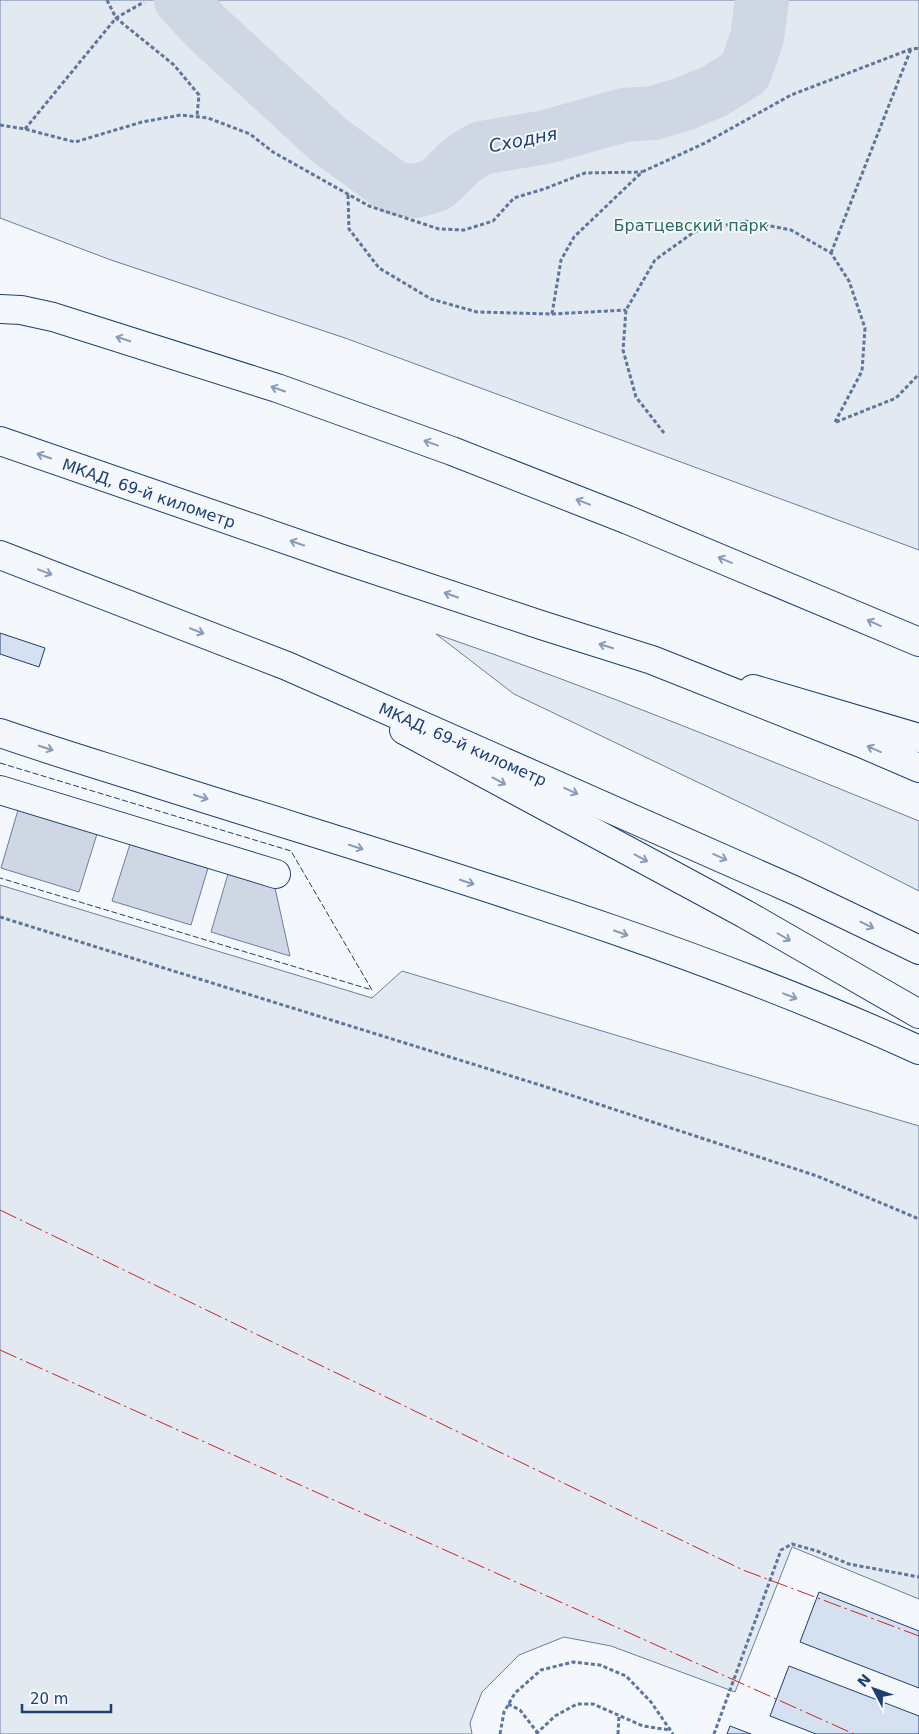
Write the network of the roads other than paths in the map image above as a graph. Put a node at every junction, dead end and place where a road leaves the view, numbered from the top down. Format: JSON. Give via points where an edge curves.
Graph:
{"nodes":[{"id":1,"x":0,"y":309,"type":"edge"},
{"id":2,"x":0,"y":441,"type":"edge"},
{"id":3,"x":0,"y":555,"type":"edge"},
{"id":4,"x":919,"y":642,"type":"edge"},
{"id":5,"x":652,"y":660,"type":"junction"},
{"id":6,"x":287,"y":666,"type":"junction"},
{"id":7,"x":0,"y":733,"type":"edge"},
{"id":8,"x":919,"y":738,"type":"edge"},
{"id":9,"x":919,"y":768,"type":"edge"},
{"id":10,"x":0,"y":790,"type":"edge"},
{"id":11,"x":276,"y":874,"type":"dead end"},
{"id":12,"x":919,"y":950,"type":"edge"},
{"id":13,"x":919,"y":1014,"type":"edge"},
{"id":14,"x":919,"y":1050,"type":"edge"}],
"edges":[{"from":4,"to":1,"type":"main road","one_way":true,"via":[[452,450],[277,388],[53,317]]},
{"from":5,"to":2,"type":"main road","name":"МКАД, 69-й километр","one_way":true,"via":[[348,561]]},
{"from":3,"to":6,"type":"main road","name":"МКАД, 69-й километр","one_way":true},
{"from":5,"to":8,"type":"main road"},
{"from":9,"to":5,"type":"main road","name":"МКАД, 69-й километр","one_way":true},
{"from":6,"to":12,"type":"main road","name":"МКАД, 69-й километр","one_way":true,"via":[[796,891]]},
{"from":6,"to":13,"type":"main road","one_way":true,"via":[[745,914]]},
{"from":7,"to":14,"type":"main road","one_way":true,"via":[[697,959],[855,1021]]},
{"from":10,"to":11,"type":"main road"}]}
